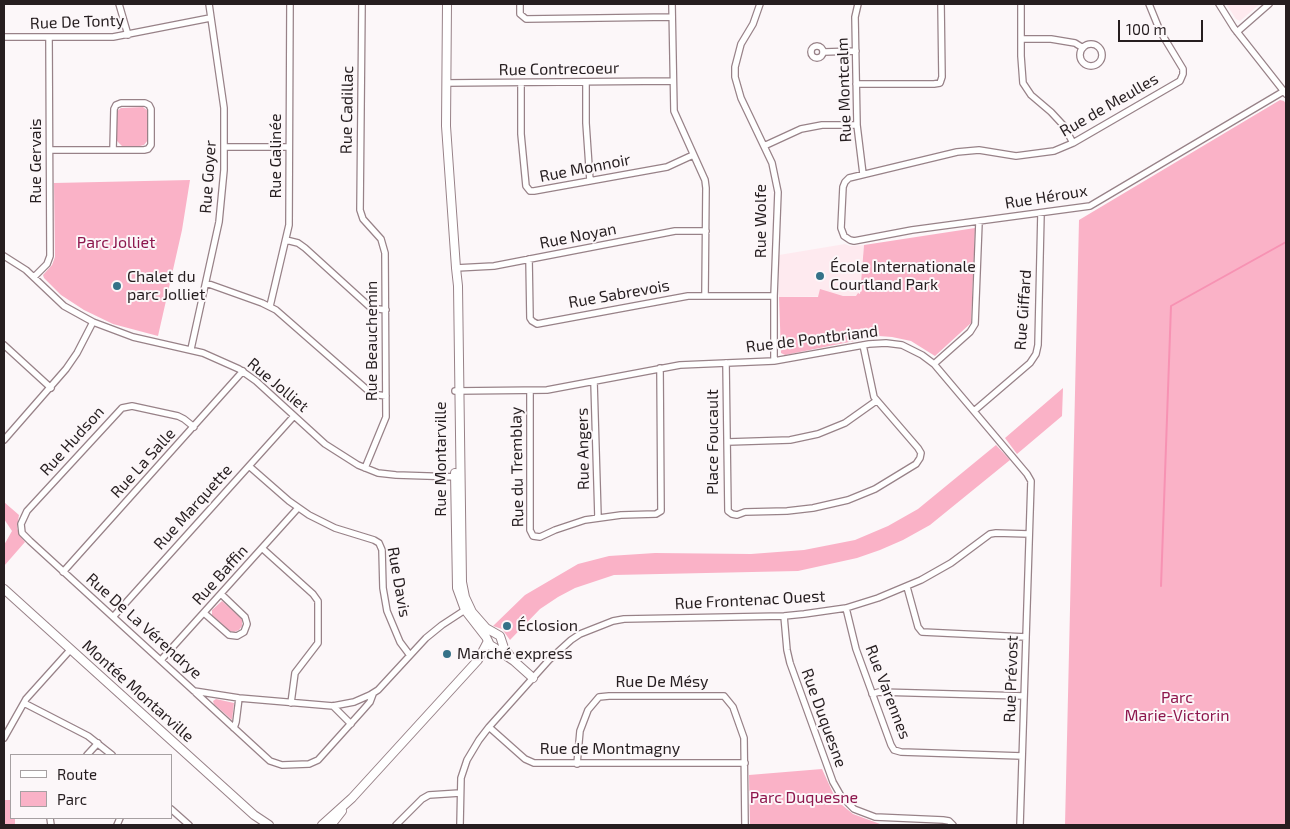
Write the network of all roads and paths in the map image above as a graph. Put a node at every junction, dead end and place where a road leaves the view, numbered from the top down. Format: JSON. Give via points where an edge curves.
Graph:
{"nodes":[{"id":1,"x":119,"y":4,"type":"edge"},
{"id":2,"x":208,"y":4,"type":"edge"},
{"id":3,"x":290,"y":4,"type":"edge"},
{"id":4,"x":362,"y":4,"type":"edge"},
{"id":5,"x":447,"y":4,"type":"edge"},
{"id":6,"x":520,"y":4,"type":"edge"},
{"id":7,"x":672,"y":4,"type":"edge"},
{"id":8,"x":760,"y":4,"type":"edge"},
{"id":9,"x":858,"y":4,"type":"edge"},
{"id":10,"x":941,"y":4,"type":"edge"},
{"id":11,"x":1021,"y":4,"type":"edge"},
{"id":12,"x":1149,"y":4,"type":"edge"},
{"id":13,"x":1219,"y":4,"type":"edge"},
{"id":14,"x":1269,"y":4,"type":"edge"},
{"id":15,"x":672,"y":17,"type":"junction"},
{"id":16,"x":210,"y":18,"type":"junction"},
{"id":17,"x":1237,"y":32,"type":"junction"},
{"id":18,"x":128,"y":35,"type":"junction"},
{"id":19,"x":4,"y":37,"type":"edge"},
{"id":20,"x":50,"y":37,"type":"junction"},
{"id":21,"x":1021,"y":39,"type":"junction"},
{"id":22,"x":1083,"y":48,"type":"dead end"},
{"id":23,"x":856,"y":51,"type":"junction"},
{"id":24,"x":824,"y":52,"type":"dead end"},
{"id":25,"x":672,"y":81,"type":"junction"},
{"id":26,"x":586,"y":82,"type":"junction"},
{"id":27,"x":521,"y":83,"type":"junction"},
{"id":28,"x":446,"y":84,"type":"junction"},
{"id":29,"x":856,"y":84,"type":"junction"},
{"id":30,"x":1285,"y":92,"type":"edge"},
{"id":31,"x":857,"y":124,"type":"junction"},
{"id":32,"x":1073,"y":144,"type":"junction"},
{"id":33,"x":225,"y":146,"type":"junction"},
{"id":34,"x":290,"y":146,"type":"junction"},
{"id":35,"x":764,"y":146,"type":"junction"},
{"id":36,"x":50,"y":150,"type":"junction"},
{"id":37,"x":113,"y":150,"type":"junction"},
{"id":38,"x":693,"y":155,"type":"junction"},
{"id":39,"x":863,"y":174,"type":"junction"},
{"id":40,"x":590,"y":181,"type":"junction"},
{"id":41,"x":1041,"y":213,"type":"junction"},
{"id":42,"x":362,"y":217,"type":"joint"},
{"id":43,"x":979,"y":222,"type":"junction"},
{"id":44,"x":706,"y":231,"type":"junction"},
{"id":45,"x":844,"y":236,"type":"joint"},
{"id":46,"x":286,"y":240,"type":"junction"},
{"id":47,"x":4,"y":256,"type":"edge"},
{"id":48,"x":529,"y":260,"type":"junction"},
{"id":49,"x":456,"y":268,"type":"junction"},
{"id":50,"x":34,"y":278,"type":"junction"},
{"id":51,"x":206,"y":283,"type":"junction"},
{"id":52,"x":705,"y":295,"type":"junction"},
{"id":53,"x":774,"y":296,"type":"junction"},
{"id":54,"x":270,"y":306,"type":"junction"},
{"id":55,"x":386,"y":310,"type":"junction"},
{"id":56,"x":92,"y":322,"type":"junction"},
{"id":57,"x":4,"y":344,"type":"edge"},
{"id":58,"x":864,"y":345,"type":"junction"},
{"id":59,"x":191,"y":350,"type":"junction"},
{"id":60,"x":774,"y":361,"type":"junction"},
{"id":61,"x":726,"y":363,"type":"junction"},
{"id":62,"x":934,"y":364,"type":"junction"},
{"id":63,"x":660,"y":368,"type":"junction"},
{"id":64,"x":243,"y":372,"type":"junction"},
{"id":65,"x":594,"y":382,"type":"junction"},
{"id":66,"x":51,"y":388,"type":"junction"},
{"id":67,"x":457,"y":391,"type":"junction"},
{"id":68,"x":530,"y":391,"type":"junction"},
{"id":69,"x":386,"y":396,"type":"junction"},
{"id":70,"x":876,"y":401,"type":"junction"},
{"id":71,"x":974,"y":411,"type":"junction"},
{"id":72,"x":294,"y":416,"type":"junction"},
{"id":73,"x":194,"y":427,"type":"junction"},
{"id":74,"x":5,"y":436,"type":"edge"},
{"id":75,"x":728,"y":442,"type":"junction"},
{"id":76,"x":249,"y":466,"type":"junction"},
{"id":77,"x":364,"y":468,"type":"junction"},
{"id":78,"x":458,"y":477,"type":"junction"},
{"id":79,"x":298,"y":508,"type":"junction"},
{"id":80,"x":598,"y":517,"type":"junction"},
{"id":81,"x":22,"y":533,"type":"joint"},
{"id":82,"x":1030,"y":534,"type":"junction"},
{"id":83,"x":263,"y":548,"type":"junction"},
{"id":84,"x":63,"y":572,"type":"junction"},
{"id":85,"x":907,"y":587,"type":"junction"},
{"id":86,"x":4,"y":589,"type":"edge"},
{"id":87,"x":222,"y":594,"type":"junction"},
{"id":88,"x":846,"y":608,"type":"junction"},
{"id":89,"x":467,"y":609,"type":"junction"},
{"id":90,"x":204,"y":613,"type":"junction"},
{"id":91,"x":784,"y":616,"type":"junction"},
{"id":92,"x":113,"y":617,"type":"junction"},
{"id":93,"x":498,"y":634,"type":"junction"},
{"id":94,"x":1026,"y":637,"type":"junction"},
{"id":95,"x":488,"y":641,"type":"junction"},
{"id":96,"x":502,"y":642,"type":"junction"},
{"id":97,"x":495,"y":648,"type":"junction"},
{"id":98,"x":71,"y":649,"type":"junction"},
{"id":99,"x":410,"y":654,"type":"junction"},
{"id":100,"x":161,"y":660,"type":"junction"},
{"id":101,"x":478,"y":660,"type":"junction"},
{"id":102,"x":514,"y":661,"type":"junction"},
{"id":103,"x":533,"y":678,"type":"junction"},
{"id":104,"x":194,"y":692,"type":"junction"},
{"id":105,"x":373,"y":694,"type":"junction"},
{"id":106,"x":872,"y":694,"type":"junction"},
{"id":107,"x":1024,"y":696,"type":"junction"},
{"id":108,"x":239,"y":698,"type":"junction"},
{"id":109,"x":24,"y":703,"type":"junction"},
{"id":110,"x":291,"y":703,"type":"junction"},
{"id":111,"x":333,"y":706,"type":"junction"},
{"id":112,"x":351,"y":724,"type":"junction"},
{"id":113,"x":489,"y":726,"type":"junction"},
{"id":114,"x":234,"y":728,"type":"junction"},
{"id":115,"x":4,"y":738,"type":"edge"},
{"id":116,"x":98,"y":743,"type":"junction"},
{"id":117,"x":88,"y":754,"type":"edge"},
{"id":118,"x":111,"y":754,"type":"edge"},
{"id":119,"x":1022,"y":756,"type":"junction"},
{"id":120,"x":745,"y":763,"type":"junction"},
{"id":121,"x":578,"y":764,"type":"junction"},
{"id":122,"x":460,"y":793,"type":"junction"},
{"id":123,"x":352,"y":798,"type":"junction"},
{"id":124,"x":172,"y":810,"type":"edge"},
{"id":125,"x":254,"y":815,"type":"junction"},
{"id":126,"x":189,"y":825,"type":"edge"},
{"id":127,"x":262,"y":825,"type":"edge"},
{"id":128,"x":269,"y":825,"type":"edge"},
{"id":129,"x":322,"y":825,"type":"edge"},
{"id":130,"x":331,"y":825,"type":"edge"},
{"id":131,"x":396,"y":825,"type":"edge"},
{"id":132,"x":460,"y":825,"type":"edge"},
{"id":133,"x":746,"y":825,"type":"edge"},
{"id":134,"x":953,"y":825,"type":"edge"},
{"id":135,"x":1020,"y":825,"type":"edge"}],
"edges":[{"from":1,"to":18,"type":"street"},
{"from":2,"to":16,"type":"street","name":"Rue Goyer"},
{"from":3,"to":34,"type":"street","name":"Rue Galinée"},
{"from":4,"to":42,"type":"street","name":"Rue Cadillac"},
{"from":5,"to":28,"type":"street","name":"Rue Montarville"},
{"from":6,"to":15,"type":"street","via":[[520,14],[526,19]]},
{"from":7,"to":15,"type":"street"},
{"from":8,"to":35,"type":"street","name":"Rue Wolfe","via":[[741,44],[736,76],[741,98]]},
{"from":9,"to":23,"type":"street","name":"Rue Montcalm"},
{"from":10,"to":29,"type":"street","via":[[941,82]]},
{"from":11,"to":21,"type":"street"},
{"from":12,"to":32,"type":"street","name":"Rue de Meulles","via":[[1160,31],[1183,69],[1182,78]]},
{"from":13,"to":17,"type":"street"},
{"from":14,"to":17,"type":"street"},
{"from":15,"to":25,"type":"street"},
{"from":16,"to":18,"type":"street","name":"Rue De Tonty"},
{"from":16,"to":33,"type":"street","name":"Rue Goyer","via":[[224,108]]},
{"from":17,"to":30,"type":"street"},
{"from":18,"to":20,"type":"street","name":"Rue De Tonty"},
{"from":19,"to":20,"type":"street","name":"Rue De Tonty"},
{"from":20,"to":36,"type":"street","name":"Rue Gervais"},
{"from":21,"to":22,"type":"street","via":[[1051,39],[1075,43]]},
{"from":21,"to":32,"type":"street","via":[[1026,90],[1060,121]]},
{"from":23,"to":24,"type":"street"},
{"from":23,"to":29,"type":"street","name":"Rue Montcalm"},
{"from":25,"to":26,"type":"street","name":"Rue Contrecoeur"},
{"from":25,"to":38,"type":"street","via":[[674,114]]},
{"from":26,"to":27,"type":"street","name":"Rue Contrecoeur"},
{"from":26,"to":40,"type":"street"},
{"from":27,"to":28,"type":"street","name":"Rue Contrecoeur"},
{"from":27,"to":40,"type":"street","name":"Rue Monnoir","via":[[520,129],[526,188],[534,192]]},
{"from":28,"to":49,"type":"street","name":"Rue Montarville"},
{"from":29,"to":31,"type":"street","name":"Rue Montcalm"},
{"from":30,"to":41,"type":"street","name":"Rue Héroux","via":[[1093,205]]},
{"from":31,"to":35,"type":"street","via":[[822,125]]},
{"from":31,"to":39,"type":"street","name":"Rue Montcalm"},
{"from":32,"to":39,"type":"street","name":"Rue de Meulles","via":[[1054,151],[1016,156],[979,150],[957,152]]},
{"from":33,"to":34,"type":"street"},
{"from":33,"to":51,"type":"street","name":"Rue Goyer","via":[[219,222]]},
{"from":34,"to":46,"type":"street","name":"Rue Galinée"},
{"from":35,"to":53,"type":"street","name":"Rue Wolfe","via":[[778,192]]},
{"from":36,"to":37,"type":"street"},
{"from":36,"to":50,"type":"street","name":"Rue Gervais","via":[[50,256]]},
{"from":37,"to":37,"type":"street","via":[[148,149],[151,145],[149,105],[116,105]]},
{"from":38,"to":40,"type":"street","name":"Rue Monnoir","via":[[667,167]]},
{"from":38,"to":44,"type":"street","via":[[706,185]]},
{"from":39,"to":45,"type":"street","name":"Rue de Meulles","via":[[849,178],[843,185],[841,228]]},
{"from":41,"to":43,"type":"street","name":"Rue Héroux"},
{"from":41,"to":71,"type":"street","name":"Rue Giffard","via":[[1036,354],[1030,363]]},
{"from":42,"to":55,"type":"street","name":"Rue Beauchemin","via":[[379,234],[385,248]]},
{"from":43,"to":45,"type":"street","name":"Rue Héroux","via":[[854,241]]},
{"from":43,"to":62,"type":"street","via":[[975,324]]},
{"from":44,"to":48,"type":"street","name":"Rue Noyan","via":[[675,232]]},
{"from":44,"to":52,"type":"street"},
{"from":46,"to":54,"type":"street","name":"Rue Galinée"},
{"from":46,"to":55,"type":"street","via":[[305,248],[371,308]]},
{"from":47,"to":50,"type":"street","name":"Rue Jolliet"},
{"from":48,"to":49,"type":"street","name":"Rue Noyan"},
{"from":48,"to":52,"type":"street","name":"Rue Sabrevois","via":[[530,318],[536,324]]},
{"from":49,"to":67,"type":"street","name":"Rue Montarville"},
{"from":50,"to":56,"type":"street","name":"Rue Jolliet","via":[[64,306]]},
{"from":51,"to":54,"type":"street"},
{"from":51,"to":59,"type":"street","name":"Rue Goyer"},
{"from":52,"to":53,"type":"street","name":"Rue Sabrevois"},
{"from":53,"to":60,"type":"street","name":"Rue Wolfe"},
{"from":54,"to":69,"type":"street","via":[[372,394]]},
{"from":55,"to":69,"type":"street","name":"Rue Beauchemin"},
{"from":56,"to":59,"type":"street","name":"Rue Jolliet","via":[[124,335]]},
{"from":56,"to":66,"type":"street","via":[[74,359]]},
{"from":57,"to":66,"type":"street"},
{"from":58,"to":60,"type":"street","name":"Rue de Pontbriand"},
{"from":58,"to":62,"type":"street","name":"Rue de Pontbriand","via":[[902,345]]},
{"from":58,"to":70,"type":"street","name":"Place Foucault"},
{"from":59,"to":64,"type":"street","name":"Rue Jolliet","via":[[219,359]]},
{"from":60,"to":61,"type":"street","name":"Rue de Pontbriand"},
{"from":61,"to":63,"type":"street","name":"Rue de Pontbriand"},
{"from":61,"to":75,"type":"street","name":"Place Foucault"},
{"from":62,"to":71,"type":"street","name":"Rue de Pontbriand"},
{"from":63,"to":65,"type":"street","name":"Rue de Pontbriand"},
{"from":63,"to":80,"type":"street","name":"Rue du Tremblay","via":[[662,509],[656,514]]},
{"from":64,"to":72,"type":"street","name":"Rue Jolliet"},
{"from":64,"to":73,"type":"street","name":"Rue La Salle"},
{"from":65,"to":68,"type":"street","name":"Rue de Pontbriand"},
{"from":65,"to":80,"type":"street","name":"Rue Angers"},
{"from":66,"to":74,"type":"street"},
{"from":67,"to":68,"type":"street","name":"Rue de Pontbriand"},
{"from":67,"to":78,"type":"street","name":"Rue Montarville"},
{"from":68,"to":80,"type":"street","name":"Rue du Tremblay","via":[[531,533],[540,538]]},
{"from":69,"to":77,"type":"street","name":"Rue Beauchemin","via":[[385,422]]},
{"from":70,"to":75,"type":"street","via":[[844,423],[804,438]]},
{"from":70,"to":75,"type":"street","name":"Place Foucault","via":[[918,448],[920,458],[896,476],[848,500],[813,508],[732,514],[727,505]]},
{"from":71,"to":82,"type":"street","name":"Rue de Pontbriand","via":[[1030,477]]},
{"from":72,"to":76,"type":"street","name":"Rue Marquette"},
{"from":72,"to":77,"type":"street","name":"Rue Jolliet","via":[[332,449]]},
{"from":73,"to":81,"type":"street","name":"Rue Hudson","via":[[178,416],[132,406],[122,408],[27,511],[21,523]]},
{"from":73,"to":84,"type":"street","name":"Rue La Salle"},
{"from":76,"to":79,"type":"street","name":"Rue Davis"},
{"from":76,"to":92,"type":"street","name":"Rue Marquette"},
{"from":77,"to":78,"type":"street","name":"Rue Jolliet","via":[[396,475]]},
{"from":78,"to":89,"type":"street","name":"Rue Montarville","via":[[456,580],[459,597]]},
{"from":79,"to":83,"type":"street","name":"Rue Baffin"},
{"from":79,"to":99,"type":"street","name":"Rue Davis","via":[[328,525],[374,540],[380,545],[388,611],[400,642]]},
{"from":81,"to":84,"type":"street","name":"Rue De La Vérendrye"},
{"from":82,"to":85,"type":"street","name":"Rue Frontenac Ouest","via":[[990,534],[952,563]]},
{"from":82,"to":94,"type":"street","name":"Rue Prévost"},
{"from":83,"to":87,"type":"street","name":"Rue Baffin"},
{"from":83,"to":110,"type":"street","via":[[318,602],[318,643],[295,673]]},
{"from":84,"to":92,"type":"street","name":"Rue De La Vérendrye"},
{"from":85,"to":88,"type":"street","name":"Rue Frontenac Ouest"},
{"from":85,"to":94,"type":"street","via":[[922,632]]},
{"from":86,"to":98,"type":"street","name":"Montée Montarville"},
{"from":87,"to":90,"type":"street","name":"Rue Baffin"},
{"from":87,"to":90,"type":"street","via":[[245,617],[244,632],[237,636],[229,635]]},
{"from":88,"to":91,"type":"street","name":"Rue Frontenac Ouest"},
{"from":88,"to":106,"type":"street","name":"Rue Varennes","via":[[854,645]]},
{"from":89,"to":93,"type":"street","name":"Rue Montarville","via":[[484,626]]},
{"from":89,"to":95,"type":"street","name":"Rue Montarville"},
{"from":89,"to":99,"type":"street","name":"Rue De La Vérendrye","via":[[436,629]]},
{"from":90,"to":100,"type":"street","name":"Rue Baffin"},
{"from":91,"to":103,"type":"street","name":"Rue Frontenac Ouest","via":[[613,621],[571,640]]},
{"from":91,"to":134,"type":"street","name":"Rue Duquesne","via":[[790,663],[832,782],[841,796],[859,812],[875,817],[943,820]]},
{"from":92,"to":100,"type":"street","name":"Rue De La Vérendrye"},
{"from":93,"to":95,"type":"street","via":[[492,634]]},
{"from":93,"to":96,"type":"street","name":"Rue Montarville"},
{"from":94,"to":107,"type":"street","name":"Rue Prévost"},
{"from":95,"to":97,"type":"street","name":"Rue Montarville"},
{"from":95,"to":101,"type":"street"},
{"from":96,"to":97,"type":"street"},
{"from":96,"to":102,"type":"street","name":"Rue Montarville"},
{"from":97,"to":101,"type":"street"},
{"from":97,"to":102,"type":"street","name":"Rue Montarville"},
{"from":98,"to":109,"type":"street"},
{"from":98,"to":125,"type":"street","name":"Montée Montarville"},
{"from":99,"to":105,"type":"street","name":"Rue De La Vérendrye"},
{"from":100,"to":104,"type":"street","name":"Rue De La Vérendrye"},
{"from":101,"to":123,"type":"street"},
{"from":102,"to":103,"type":"street","name":"Rue Montarville"},
{"from":103,"to":113,"type":"street","name":"Rue Frontenac Ouest"},
{"from":104,"to":108,"type":"street","name":"Rue De La Vérendrye"},
{"from":104,"to":114,"type":"street"},
{"from":105,"to":111,"type":"street","name":"Rue De La Vérendrye"},
{"from":105,"to":112,"type":"street"},
{"from":106,"to":107,"type":"street"},
{"from":106,"to":119,"type":"street","name":"Rue Varennes","via":[[891,745],[897,752]]},
{"from":107,"to":119,"type":"street","name":"Rue Prévost"},
{"from":108,"to":110,"type":"street","name":"Rue De La Vérendrye"},
{"from":108,"to":114,"type":"street"},
{"from":109,"to":115,"type":"street"},
{"from":109,"to":116,"type":"street"},
{"from":110,"to":111,"type":"street","name":"Rue De La Vérendrye"},
{"from":111,"to":112,"type":"street"},
{"from":112,"to":114,"type":"street","via":[[318,760],[280,765],[272,763]]},
{"from":113,"to":121,"type":"street","name":"Rue de Montmagny","via":[[532,763]]},
{"from":113,"to":122,"type":"street","name":"Rue Frontenac Ouest","via":[[467,760]]},
{"from":116,"to":117,"type":"street"},
{"from":116,"to":118,"type":"street"},
{"from":119,"to":135,"type":"street","name":"Rue Prévost"},
{"from":120,"to":121,"type":"street","name":"Rue de Montmagny"},
{"from":120,"to":121,"type":"street","name":"Rue De Mésy","via":[[745,743],[740,724],[730,702],[719,695],[599,697],[588,710],[580,731]]},
{"from":120,"to":133,"type":"street","name":"Rue De Mésy"},
{"from":122,"to":131,"type":"street","via":[[429,795]]},
{"from":122,"to":132,"type":"street","name":"Rue Frontenac Ouest"},
{"from":123,"to":129,"type":"street"},
{"from":123,"to":130,"type":"street"},
{"from":124,"to":126,"type":"street"},
{"from":125,"to":127,"type":"street","name":"Montée Montarville"},
{"from":125,"to":128,"type":"street","name":"Montée Montarville"}]}
